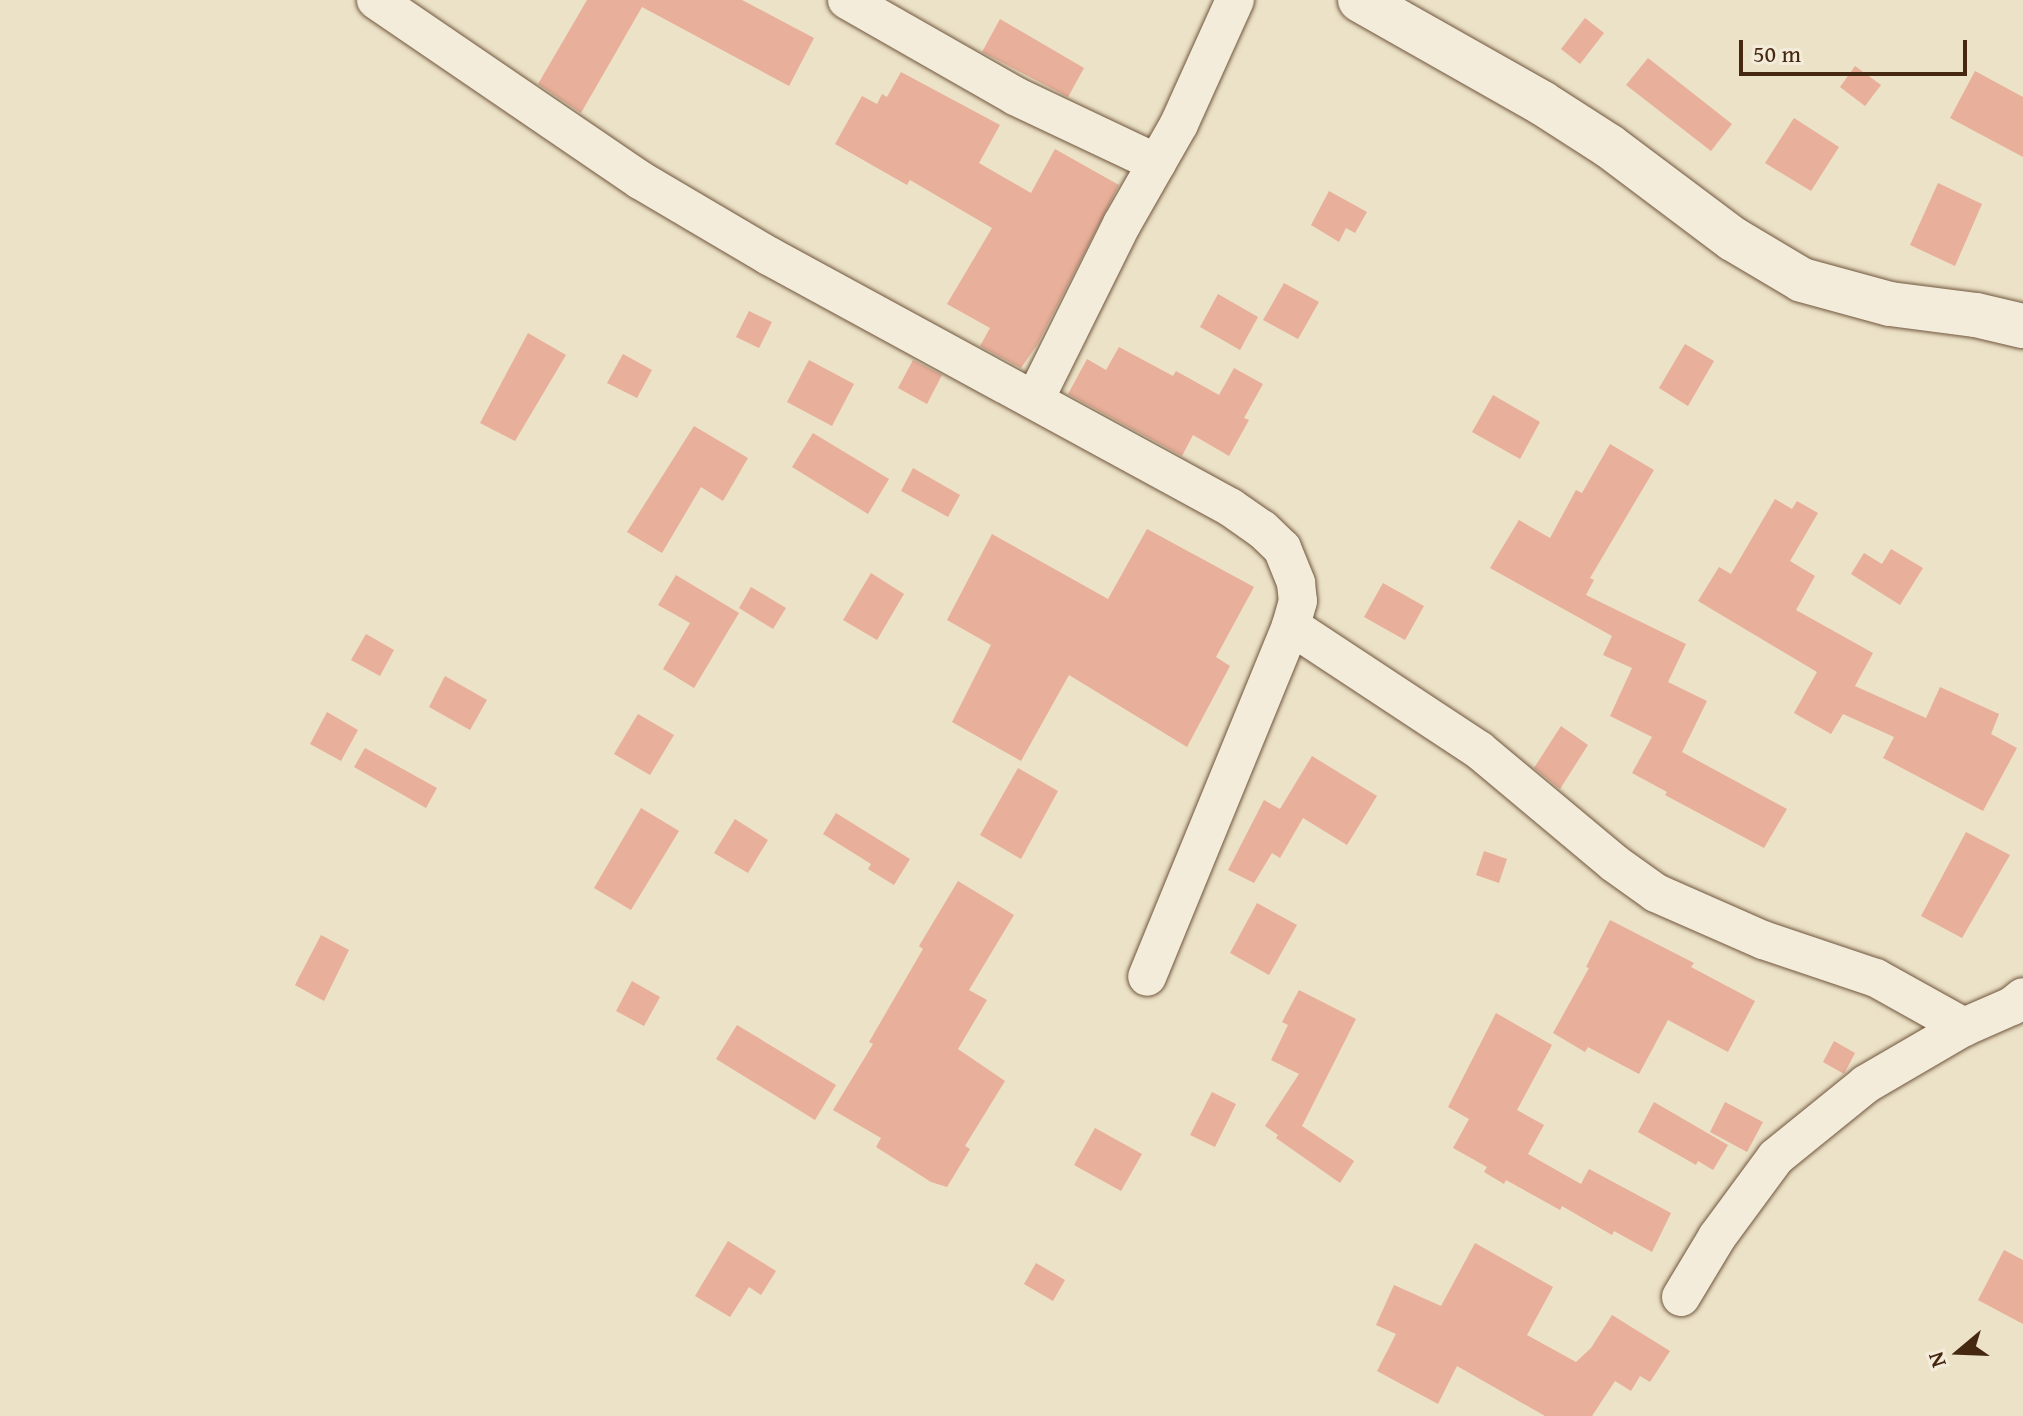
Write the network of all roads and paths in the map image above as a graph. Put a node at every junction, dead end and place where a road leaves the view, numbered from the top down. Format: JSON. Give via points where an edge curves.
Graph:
{"nodes":[{"id":1,"x":376,"y":0,"type":"edge"},
{"id":2,"x":847,"y":0,"type":"edge"},
{"id":3,"x":1235,"y":0,"type":"edge"},
{"id":4,"x":1360,"y":0,"type":"edge"},
{"id":5,"x":1157,"y":163,"type":"junction"},
{"id":6,"x":2023,"y":326,"type":"edge"},
{"id":7,"x":1035,"y":399,"type":"junction"},
{"id":8,"x":1291,"y":626,"type":"junction"},
{"id":9,"x":1147,"y":977,"type":"dead end"},
{"id":10,"x":2023,"y":997,"type":"edge"},
{"id":11,"x":1964,"y":1027,"type":"junction"},
{"id":12,"x":1681,"y":1297,"type":"dead end"}],
"edges":[{"from":1,"to":7,"type":"street","via":[[640,180]]},
{"from":2,"to":5,"type":"street","via":[[1015,96]]},
{"from":3,"to":5,"type":"street"},
{"from":4,"to":6,"type":"street","via":[[1542,103],[1744,247],[1802,280],[1890,304]]},
{"from":5,"to":7,"type":"street"},
{"from":7,"to":8,"type":"street","via":[[1262,529],[1291,563],[1298,601]]},
{"from":8,"to":9,"type":"street"},
{"from":8,"to":11,"type":"street","via":[[1479,750],[1656,893],[1763,940],[1876,978]]},
{"from":10,"to":11,"type":"street"},
{"from":11,"to":12,"type":"street","via":[[1866,1084],[1776,1157]]}]}
